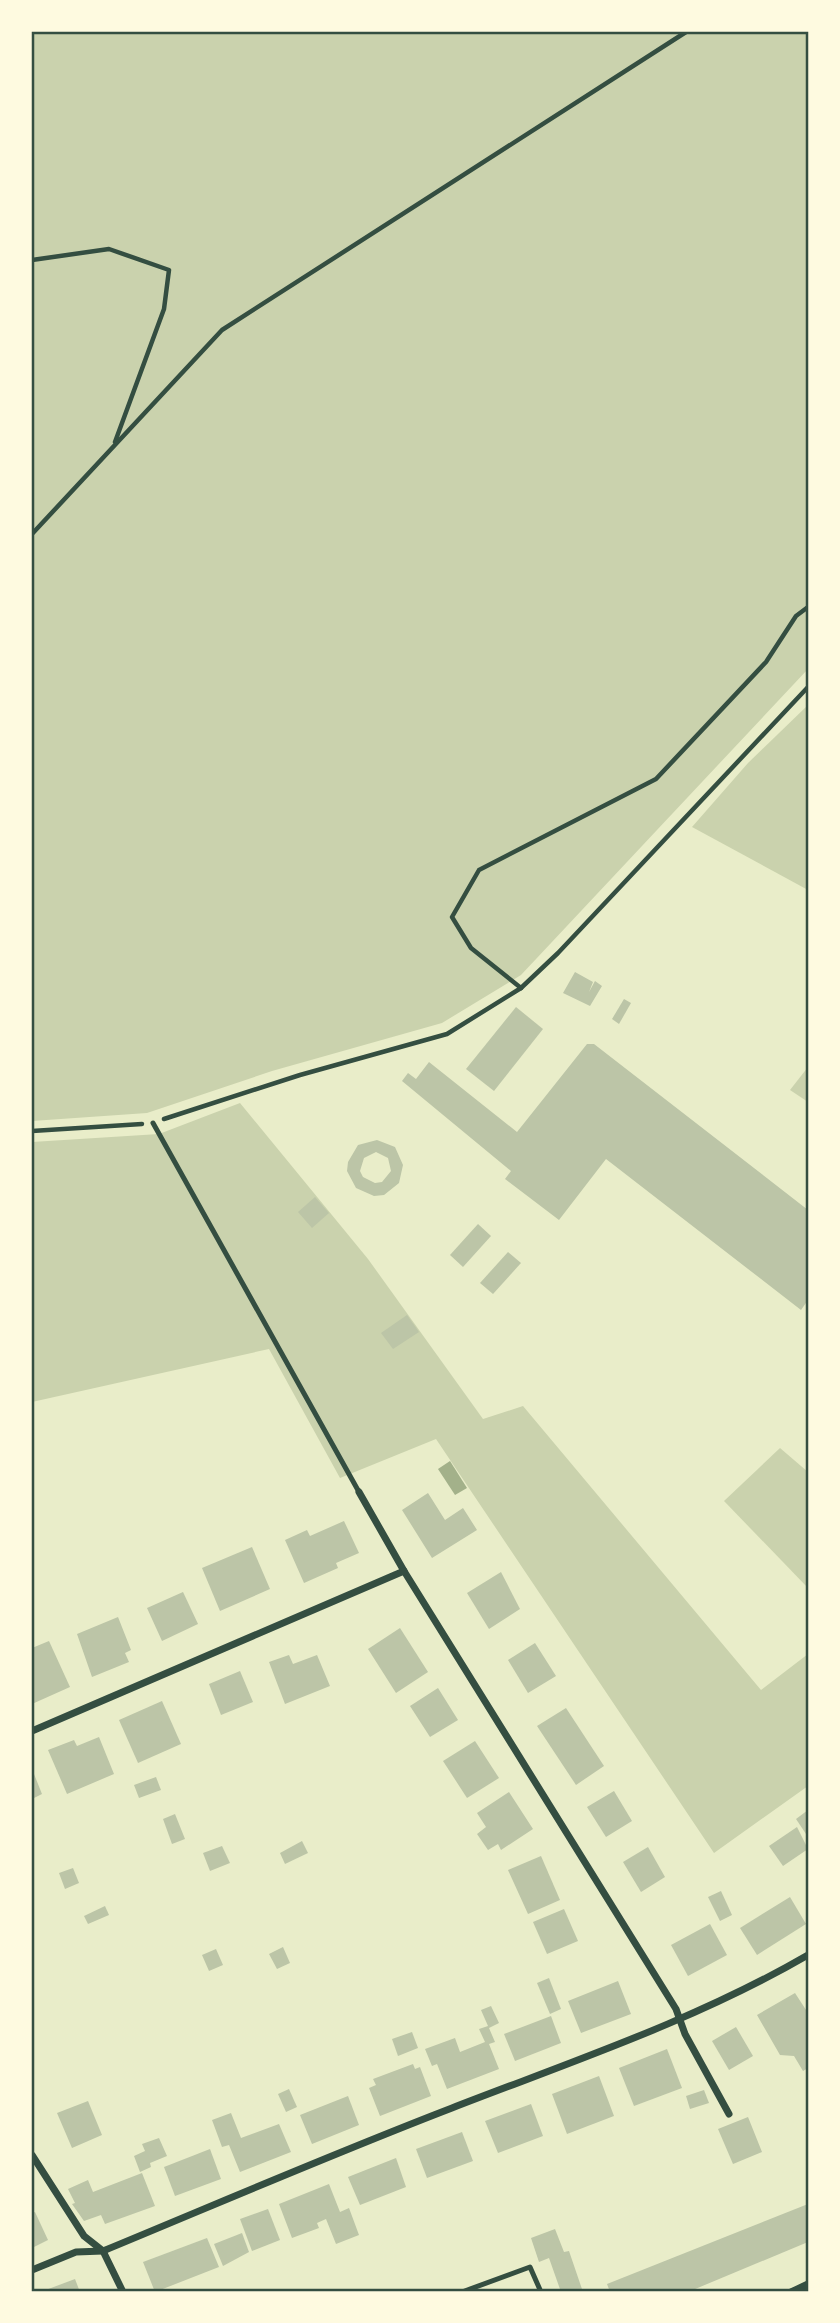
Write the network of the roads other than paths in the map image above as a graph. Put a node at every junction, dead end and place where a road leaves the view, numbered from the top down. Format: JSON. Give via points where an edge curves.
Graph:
{"nodes":[{"id":1,"x":153,"y":1123,"type":"road end"},
{"id":2,"x":359,"y":1492,"type":"joint"},
{"id":3,"x":404,"y":1571,"type":"junction"},
{"id":4,"x":32,"y":1731,"type":"edge"},
{"id":5,"x":808,"y":1955,"type":"edge"},
{"id":6,"x":681,"y":2018,"type":"junction"},
{"id":7,"x":729,"y":2114,"type":"dead end"},
{"id":8,"x":32,"y":2155,"type":"edge"},
{"id":9,"x":103,"y":2251,"type":"junction"},
{"id":10,"x":32,"y":2270,"type":"edge"},
{"id":11,"x":808,"y":2284,"type":"edge"},
{"id":12,"x":123,"y":2291,"type":"edge"},
{"id":13,"x":462,"y":2291,"type":"edge"},
{"id":14,"x":541,"y":2291,"type":"edge"},
{"id":15,"x":791,"y":2291,"type":"edge"}],
"edges":[{"from":1,"to":2,"type":"lane"},
{"from":2,"to":3,"type":"street"},
{"from":3,"to":4,"type":"street"},
{"from":3,"to":6,"type":"street"},
{"from":5,"to":6,"type":"street"},
{"from":6,"to":7,"type":"street","via":[[685,2034]]},
{"from":6,"to":9,"type":"street"},
{"from":8,"to":9,"type":"street","via":[[84,2236]]},
{"from":9,"to":10,"type":"street","via":[[76,2252]]},
{"from":9,"to":12,"type":"street"},
{"from":11,"to":15,"type":"street"},
{"from":13,"to":14,"type":"lane","via":[[530,2267]]}]}
